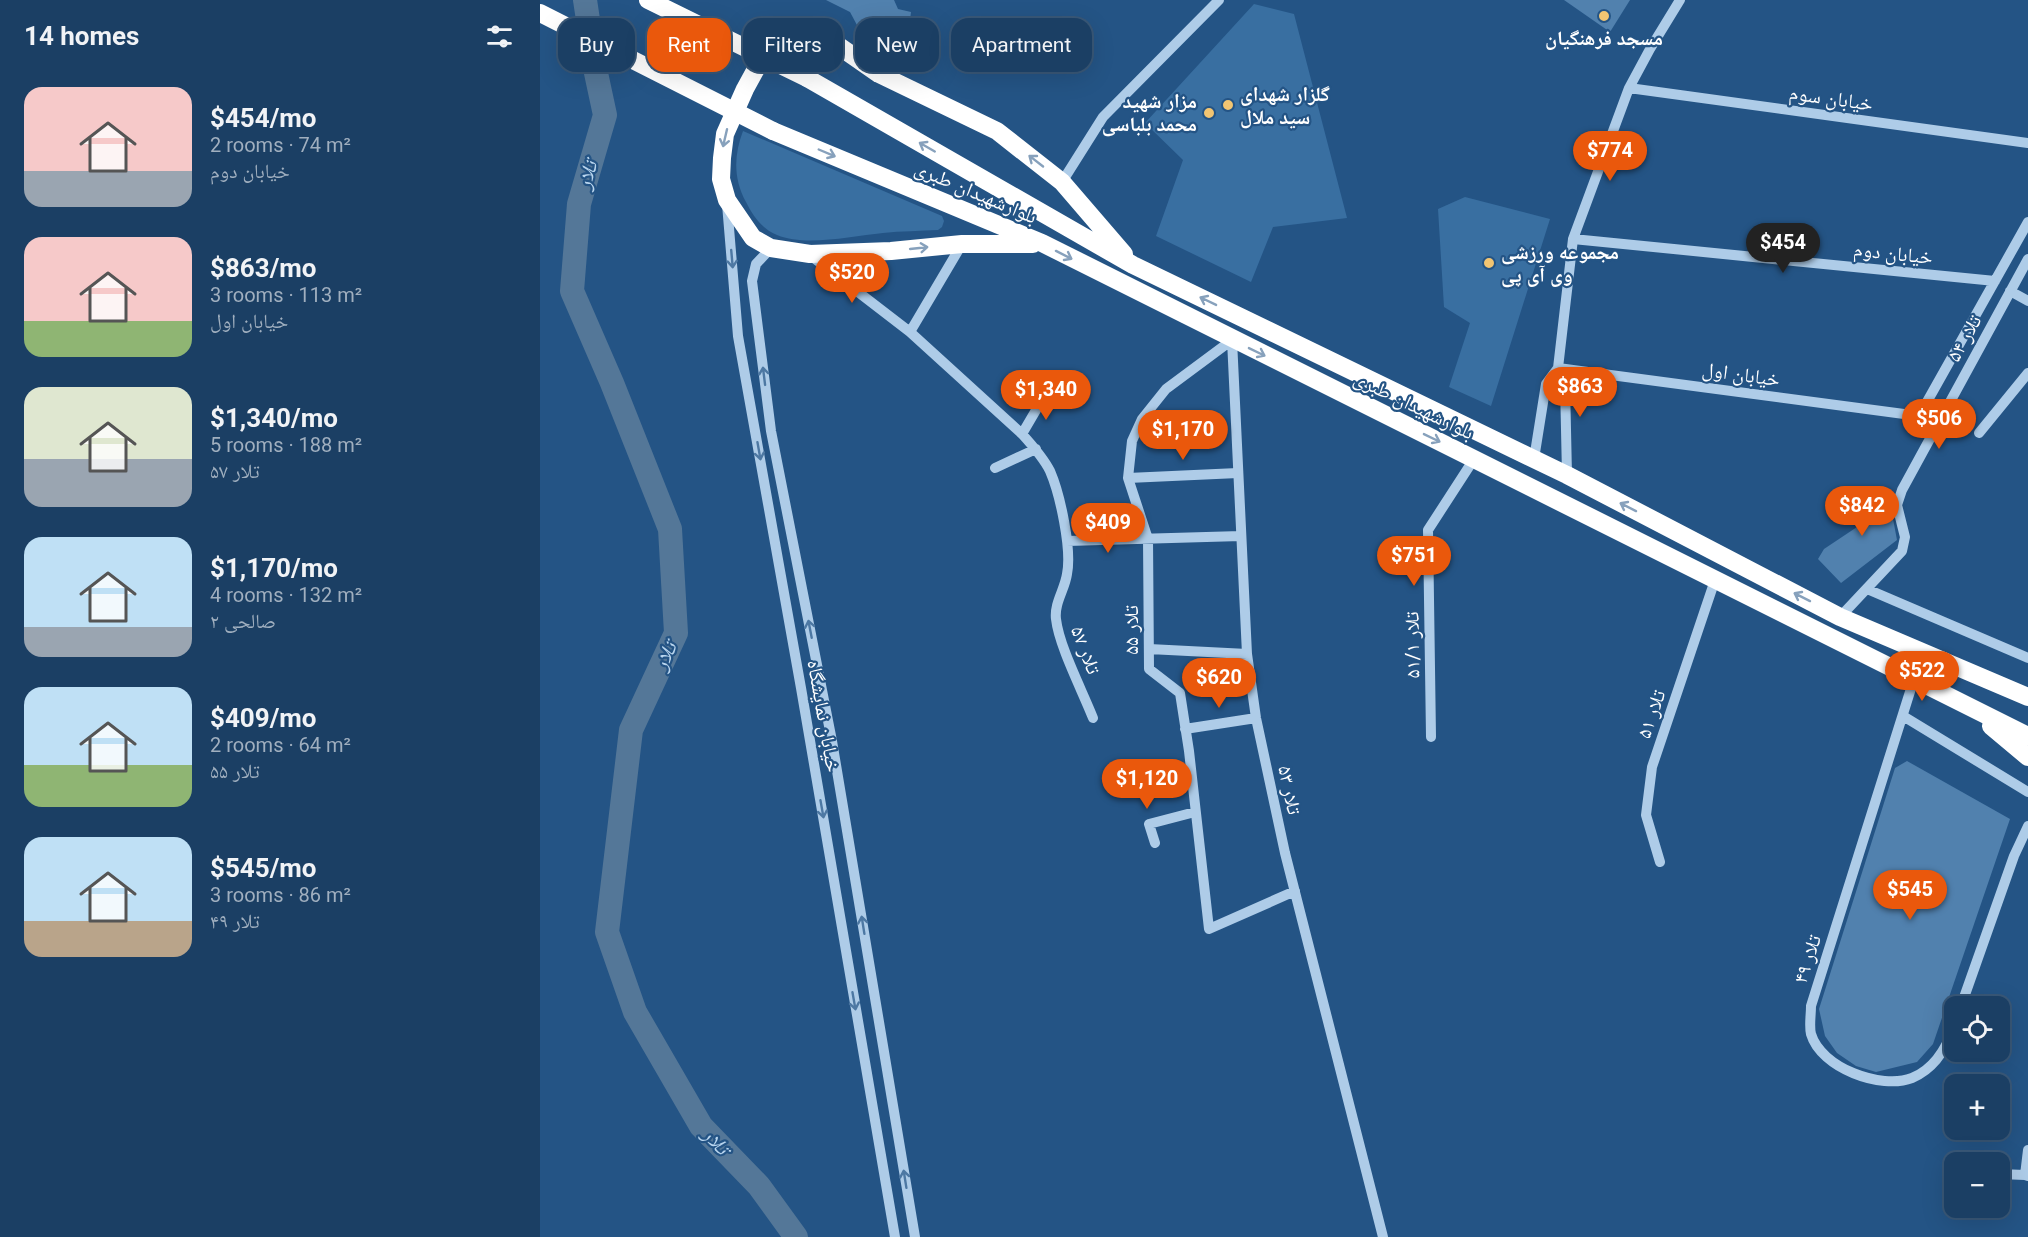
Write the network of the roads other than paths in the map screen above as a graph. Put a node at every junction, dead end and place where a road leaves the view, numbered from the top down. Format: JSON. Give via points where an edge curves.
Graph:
{"nodes":[{"id":1,"x":648,"y":0,"type":"edge"},
{"id":2,"x":1219,"y":0,"type":"edge"},
{"id":3,"x":1680,"y":0,"type":"edge"},
{"id":4,"x":540,"y":13,"type":"edge"},
{"id":5,"x":1629,"y":88,"type":"junction"},
{"id":6,"x":2028,"y":142,"type":"edge"},
{"id":7,"x":1062,"y":182,"type":"junction"},
{"id":8,"x":727,"y":200,"type":"junction"},
{"id":9,"x":2028,"y":222,"type":"edge"},
{"id":10,"x":1573,"y":239,"type":"junction"},
{"id":11,"x":1041,"y":243,"type":"junction"},
{"id":12,"x":962,"y":244,"type":"junction"},
{"id":13,"x":771,"y":248,"type":"junction"},
{"id":14,"x":810,"y":255,"type":"junction"},
{"id":15,"x":2028,"y":259,"type":"edge"},
{"id":16,"x":1133,"y":265,"type":"junction"},
{"id":17,"x":1995,"y":281,"type":"junction"},
{"id":18,"x":2010,"y":291,"type":"junction"},
{"id":19,"x":2028,"y":301,"type":"edge"},
{"id":20,"x":910,"y":332,"type":"junction"},
{"id":21,"x":1232,"y":340,"type":"junction"},
{"id":22,"x":1558,"y":368,"type":"junction"},
{"id":23,"x":2028,"y":373,"type":"edge"},
{"id":24,"x":1046,"y":393,"type":"dead end"},
{"id":25,"x":1979,"y":433,"type":"dead end"},
{"id":26,"x":1022,"y":435,"type":"junction"},
{"id":27,"x":1036,"y":449,"type":"junction"},
{"id":28,"x":1474,"y":459,"type":"junction"},
{"id":29,"x":1534,"y":459,"type":"junction"},
{"id":30,"x":995,"y":468,"type":"dead end"},
{"id":31,"x":1238,"y":472,"type":"junction"},
{"id":32,"x":1567,"y":476,"type":"junction"},
{"id":33,"x":1128,"y":478,"type":"junction"},
{"id":34,"x":1241,"y":536,"type":"junction"},
{"id":35,"x":1148,"y":539,"type":"junction"},
{"id":36,"x":1067,"y":541,"type":"junction"},
{"id":37,"x":1715,"y":580,"type":"junction"},
{"id":38,"x":1867,"y":589,"type":"junction"},
{"id":39,"x":1840,"y":617,"type":"junction"},
{"id":40,"x":1149,"y":649,"type":"junction"},
{"id":41,"x":1247,"y":654,"type":"junction"},
{"id":42,"x":2028,"y":658,"type":"edge"},
{"id":43,"x":1914,"y":679,"type":"junction"},
{"id":44,"x":2026,"y":695,"type":"edge"},
{"id":45,"x":1958,"y":701,"type":"junction"},
{"id":46,"x":1902,"y":716,"type":"junction"},
{"id":47,"x":1093,"y":718,"type":"dead end"},
{"id":48,"x":1257,"y":718,"type":"junction"},
{"id":49,"x":1185,"y":729,"type":"junction"},
{"id":50,"x":2028,"y":736,"type":"edge"},
{"id":51,"x":1431,"y":737,"type":"dead end"},
{"id":52,"x":2028,"y":757,"type":"edge"},
{"id":53,"x":2028,"y":792,"type":"edge"},
{"id":54,"x":1195,"y":812,"type":"junction"},
{"id":55,"x":2028,"y":826,"type":"edge"},
{"id":56,"x":1155,"y":843,"type":"dead end"},
{"id":57,"x":1660,"y":862,"type":"dead end"},
{"id":58,"x":1295,"y":891,"type":"junction"},
{"id":59,"x":1965,"y":996,"type":"edge"},
{"id":60,"x":1944,"y":1047,"type":"edge"},
{"id":61,"x":2028,"y":1150,"type":"edge"},
{"id":62,"x":2010,"y":1174,"type":"edge"},
{"id":63,"x":2026,"y":1175,"type":"edge"},
{"id":64,"x":894,"y":1237,"type":"edge"},
{"id":65,"x":915,"y":1237,"type":"edge"},
{"id":66,"x":1383,"y":1237,"type":"edge"}],
"edges":[{"from":16,"to":1,"type":"highway","name":"بلوارشهیدان طبری","one_way":true,"bridge":true,"via":[[807,78]]},
{"from":2,"to":7,"type":"street","via":[[1103,117]]},
{"from":3,"to":5,"type":"street"},
{"from":4,"to":11,"type":"highway","name":"بلوارشهیدان طبری","one_way":true,"bridge":true,"via":[[773,131]]},
{"from":5,"to":6,"type":"street","name":"خیابان سوم"},
{"from":5,"to":10,"type":"street"},
{"from":7,"to":8,"type":"highway","one_way":true,"via":[[997,131],[879,74],[824,35],[806,33],[764,56],[745,89],[725,134],[721,179]]},
{"from":7,"to":16,"type":"highway"},
{"from":8,"to":13,"type":"highway","via":[[753,238]]},
{"from":8,"to":64,"type":"street","name":"خیابان نمایشگاه","one_way":true,"via":[[738,336]]},
{"from":9,"to":17,"type":"street"},
{"from":10,"to":17,"type":"street","name":"خیابان دوم"},
{"from":10,"to":22,"type":"street"},
{"from":11,"to":12,"type":"highway"},
{"from":11,"to":21,"type":"highway","name":"بلوارشهیدان طبری","one_way":true},
{"from":14,"to":12,"type":"highway","one_way":true},
{"from":12,"to":20,"type":"street"},
{"from":13,"to":14,"type":"highway"},
{"from":65,"to":13,"type":"street","name":"خیابان نمایشگاه","one_way":true,"via":[[832,741],[771,431],[752,282],[756,264]]},
{"from":14,"to":20,"type":"street","name":"تلار ۵۷"},
{"from":15,"to":18,"type":"street","name":"تلار ۵۴"},
{"from":29,"to":16,"type":"highway","name":"بلوارشهیدان طبری","one_way":true},
{"from":17,"to":22,"type":"street","name":"خیابان اول","via":[[1918,416]]},
{"from":18,"to":19,"type":"street"},
{"from":18,"to":38,"type":"street","name":"تلار ۵۴","via":[[1902,490],[1897,505],[1905,537],[1902,551]]},
{"from":20,"to":26,"type":"street","name":"تلار ۵۷"},
{"from":21,"to":28,"type":"highway","name":"بلوارشهیدان طبری","one_way":true},
{"from":21,"to":31,"type":"street","name":"تلار ۵۳"},
{"from":21,"to":33,"type":"street","name":"تلار ۵۵","via":[[1166,390],[1142,418],[1132,441]]},
{"from":22,"to":29,"type":"street","via":[[1546,384]]},
{"from":22,"to":32,"type":"street","via":[[1564,384]]},
{"from":23,"to":25,"type":"street"},
{"from":24,"to":26,"type":"street"},
{"from":26,"to":27,"type":"street","name":"تلار ۵۷"},
{"from":27,"to":30,"type":"street"},
{"from":27,"to":36,"type":"street","name":"تلار ۵۷","via":[[1056,489]]},
{"from":28,"to":37,"type":"highway","name":"بلوارشهیدان طبری"},
{"from":28,"to":51,"type":"street","name":"تلار ۵۱/۱","via":[[1428,530]]},
{"from":29,"to":32,"type":"highway","name":"بلوارشهیدان طبری"},
{"from":31,"to":33,"type":"street"},
{"from":31,"to":34,"type":"street","name":"تلار ۵۳"},
{"from":39,"to":32,"type":"highway","name":"بلوارشهیدان طبری","one_way":true},
{"from":33,"to":35,"type":"street","name":"تلار ۵۵"},
{"from":34,"to":35,"type":"street"},
{"from":34,"to":41,"type":"street","name":"تلار ۵۳"},
{"from":35,"to":36,"type":"street"},
{"from":35,"to":40,"type":"street","name":"تلار ۵۵"},
{"from":36,"to":47,"type":"street","name":"تلار ۵۷","via":[[1068,574],[1056,615],[1058,631]]},
{"from":37,"to":43,"type":"highway","name":"بلوارشهیدان طبری"},
{"from":37,"to":57,"type":"street","name":"تلار ۵۱","via":[[1652,767],[1646,814]]},
{"from":38,"to":39,"type":"street","name":"تلار ۵۴"},
{"from":38,"to":42,"type":"street"},
{"from":39,"to":44,"type":"highway","name":"بلوارشهیدان طبری"},
{"from":40,"to":41,"type":"street"},
{"from":40,"to":49,"type":"street","name":"تلار ۵۵","via":[[1149,669],[1180,693]]},
{"from":41,"to":48,"type":"street","name":"تلار ۵۳"},
{"from":43,"to":45,"type":"highway","name":"بلوارشهیدان طبری"},
{"from":43,"to":46,"type":"street","name":"تلار ۴۹"},
{"from":45,"to":50,"type":"highway","name":"بلوارشهیدان طبری"},
{"from":45,"to":52,"type":"highway"},
{"from":46,"to":53,"type":"street"},
{"from":46,"to":60,"type":"street","name":"تلار ۴۹","via":[[1811,1006],[1811,1035],[1827,1058],[1853,1074],[1884,1081],[1912,1078],[1934,1063]]},
{"from":48,"to":49,"type":"street"},
{"from":48,"to":58,"type":"street","name":"تلار ۵۳"},
{"from":49,"to":54,"type":"street","name":"تلار ۵۵"},
{"from":54,"to":56,"type":"street","via":[[1149,824]]},
{"from":54,"to":58,"type":"street","name":"تلار ۵۵","via":[[1209,929]]},
{"from":55,"to":59,"type":"street"},
{"from":58,"to":66,"type":"street","name":"تلار ۵۳"},
{"from":61,"to":63,"type":"street"},
{"from":62,"to":63,"type":"street"}]}
